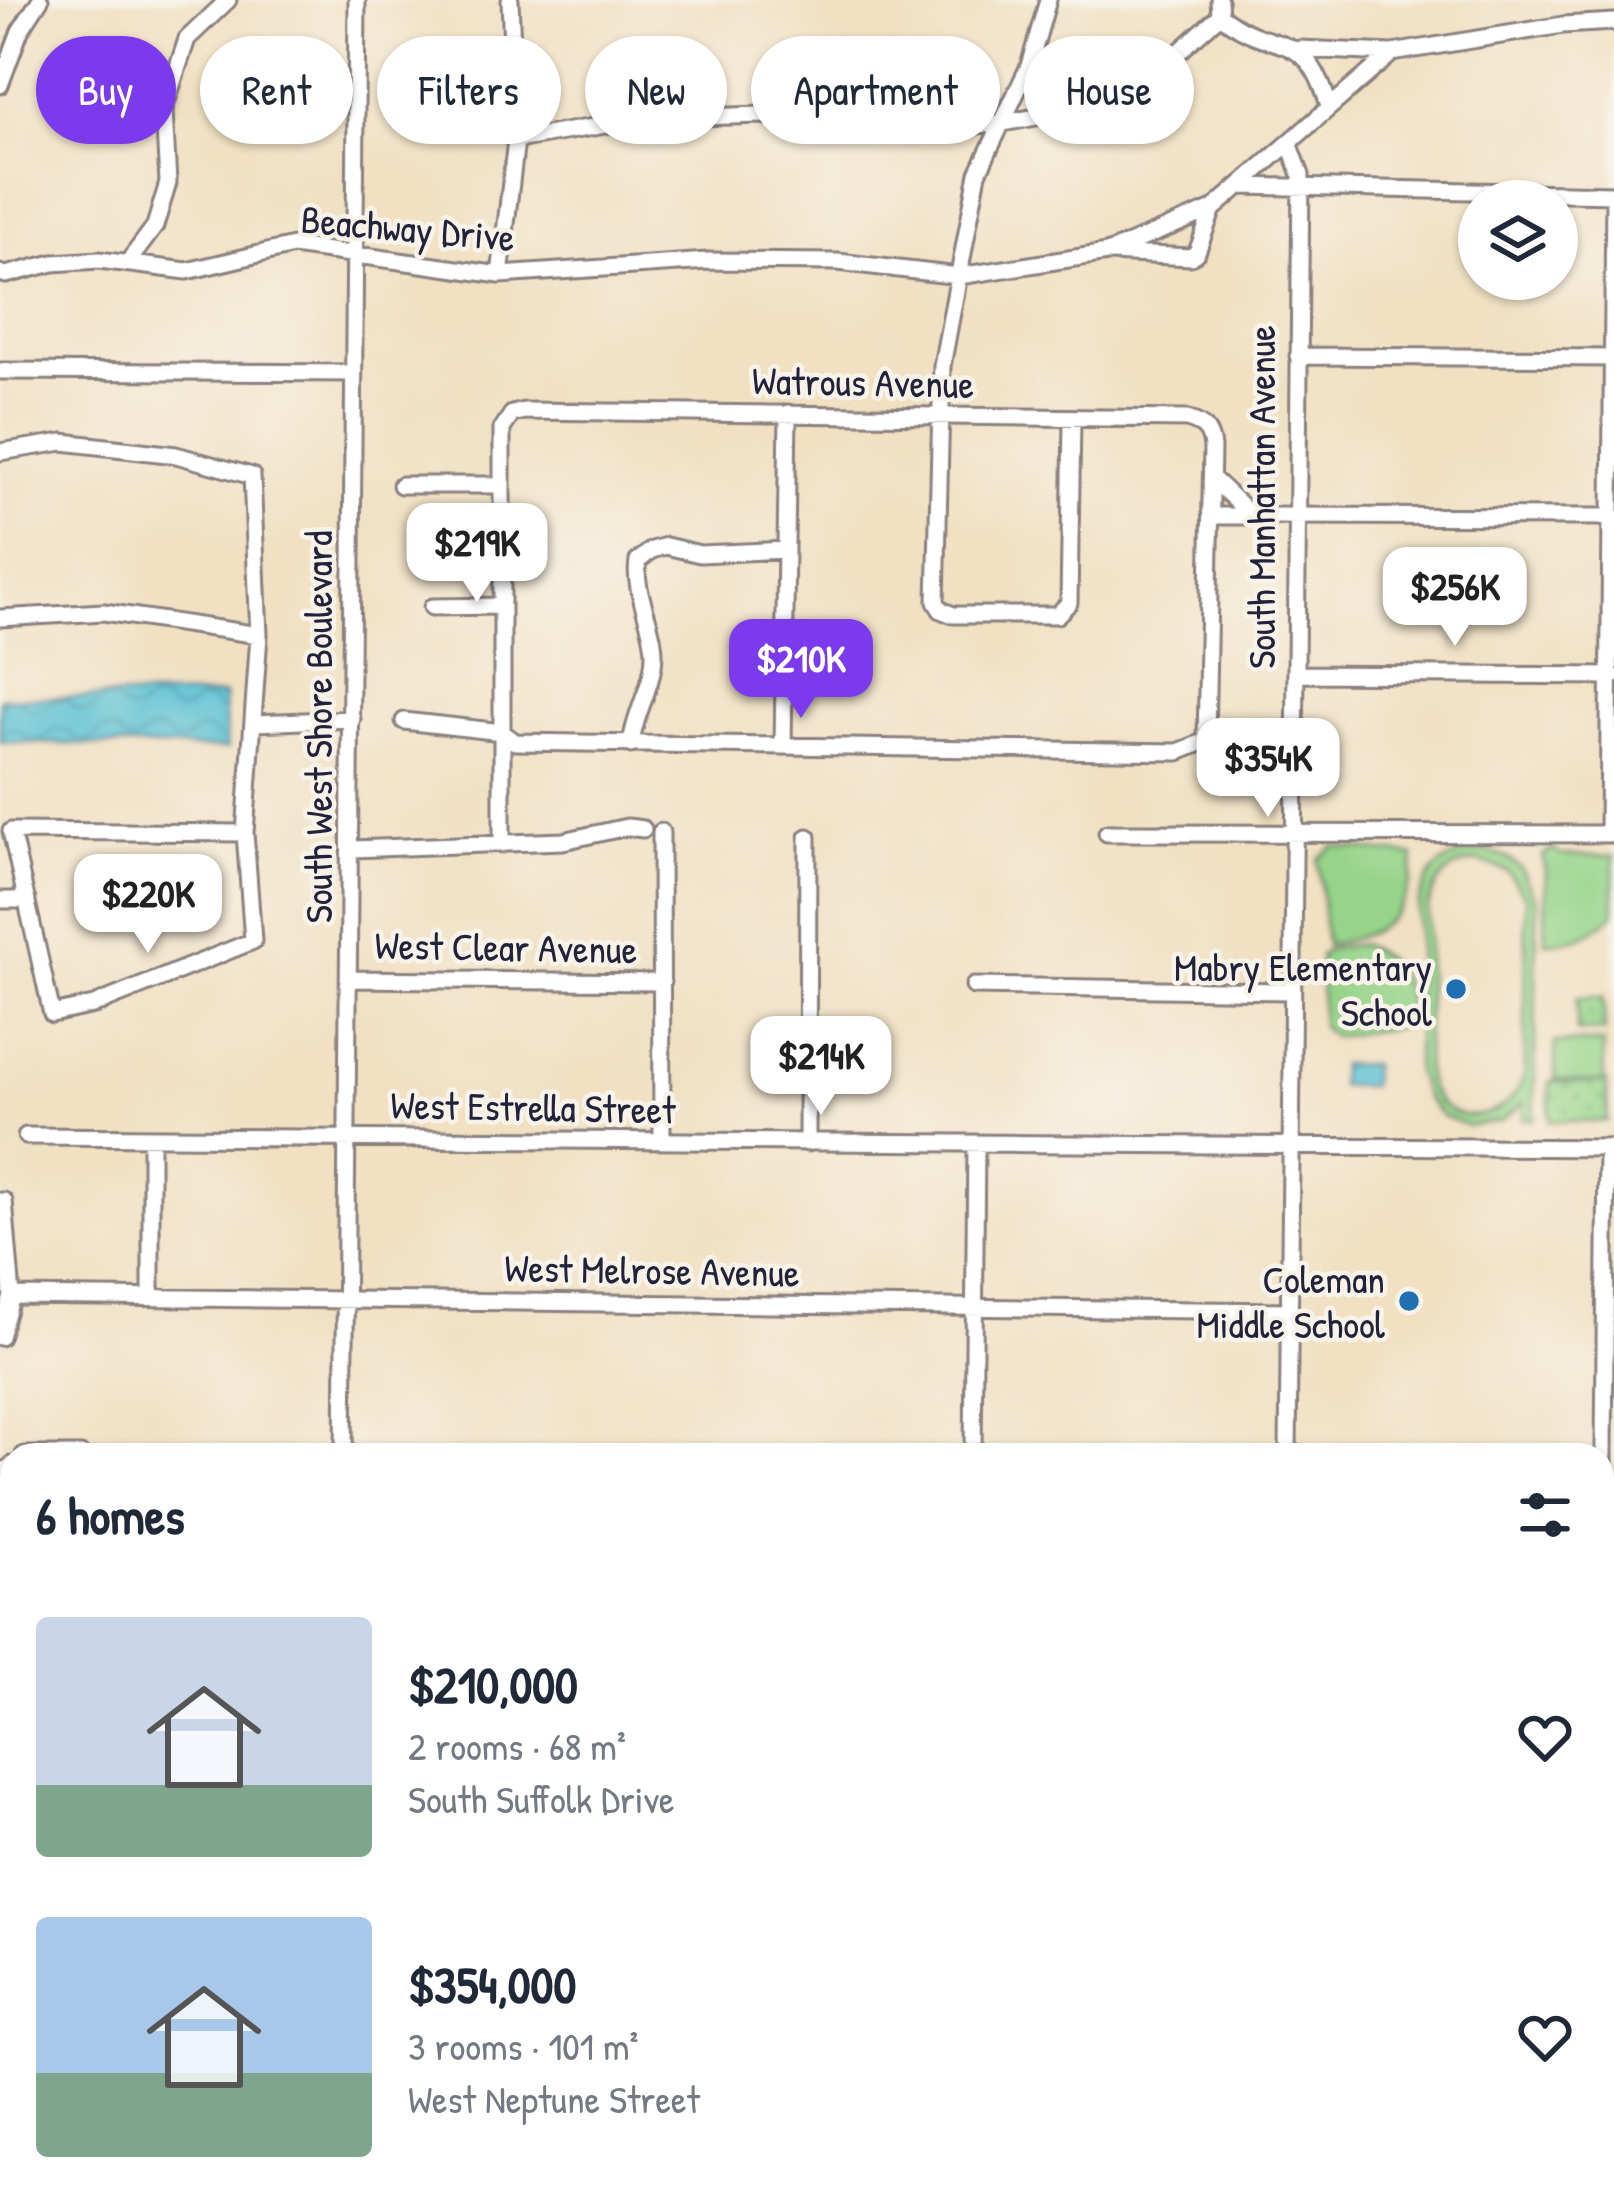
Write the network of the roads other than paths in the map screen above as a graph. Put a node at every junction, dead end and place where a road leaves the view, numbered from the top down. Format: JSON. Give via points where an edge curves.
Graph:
{"nodes":[{"id":1,"x":40,"y":0,"type":"edge"},
{"id":2,"x":228,"y":0,"type":"edge"},
{"id":3,"x":357,"y":0,"type":"edge"},
{"id":4,"x":1048,"y":0,"type":"edge"},
{"id":5,"x":516,"y":2,"type":"edge"},
{"id":6,"x":1220,"y":8,"type":"edge"},
{"id":7,"x":1614,"y":22,"type":"edge"},
{"id":8,"x":516,"y":36,"type":"edge"},
{"id":9,"x":1295,"y":49,"type":"junction"},
{"id":10,"x":1392,"y":53,"type":"junction"},
{"id":11,"x":0,"y":86,"type":"edge"},
{"id":12,"x":1329,"y":106,"type":"junction"},
{"id":13,"x":1003,"y":123,"type":"junction"},
{"id":14,"x":561,"y":132,"type":"edge"},
{"id":15,"x":516,"y":144,"type":"edge"},
{"id":16,"x":1290,"y":146,"type":"junction"},
{"id":17,"x":1242,"y":186,"type":"junction"},
{"id":18,"x":1300,"y":187,"type":"junction"},
{"id":19,"x":1614,"y":194,"type":"edge"},
{"id":20,"x":1213,"y":209,"type":"junction"},
{"id":21,"x":1107,"y":253,"type":"junction"},
{"id":22,"x":354,"y":256,"type":"junction"},
{"id":23,"x":129,"y":261,"type":"junction"},
{"id":24,"x":0,"y":273,"type":"edge"},
{"id":25,"x":500,"y":275,"type":"junction"},
{"id":26,"x":959,"y":276,"type":"junction"},
{"id":27,"x":1298,"y":356,"type":"junction"},
{"id":28,"x":1613,"y":358,"type":"edge"},
{"id":29,"x":0,"y":371,"type":"edge"},
{"id":30,"x":353,"y":373,"type":"junction"},
{"id":31,"x":788,"y":413,"type":"junction"},
{"id":32,"x":938,"y":416,"type":"junction"},
{"id":33,"x":1072,"y":420,"type":"junction"},
{"id":34,"x":0,"y":452,"type":"edge"},
{"id":35,"x":1212,"y":478,"type":"junction"},
{"id":36,"x":401,"y":485,"type":"dead end"},
{"id":37,"x":502,"y":485,"type":"junction"},
{"id":38,"x":1211,"y":515,"type":"junction"},
{"id":39,"x":1252,"y":515,"type":"junction"},
{"id":40,"x":1297,"y":516,"type":"junction"},
{"id":41,"x":1612,"y":517,"type":"edge"},
{"id":42,"x":786,"y":550,"type":"junction"},
{"id":43,"x":502,"y":606,"type":"junction"},
{"id":44,"x":432,"y":607,"type":"dead end"},
{"id":45,"x":0,"y":618,"type":"edge"},
{"id":46,"x":259,"y":635,"type":"junction"},
{"id":47,"x":1296,"y":674,"type":"junction"},
{"id":48,"x":1612,"y":676,"type":"edge"},
{"id":49,"x":352,"y":719,"type":"junction"},
{"id":50,"x":404,"y":721,"type":"dead end"},
{"id":51,"x":255,"y":724,"type":"junction"},
{"id":52,"x":502,"y":732,"type":"junction"},
{"id":53,"x":631,"y":745,"type":"junction"},
{"id":54,"x":783,"y":746,"type":"junction"},
{"id":55,"x":245,"y":833,"type":"junction"},
{"id":56,"x":1107,"y":833,"type":"dead end"},
{"id":57,"x":1293,"y":833,"type":"junction"},
{"id":58,"x":1611,"y":834,"type":"edge"},
{"id":59,"x":808,"y":837,"type":"dead end"},
{"id":60,"x":502,"y":844,"type":"junction"},
{"id":61,"x":352,"y":849,"type":"junction"},
{"id":62,"x":0,"y":900,"type":"edge"},
{"id":63,"x":27,"y":900,"type":"junction"},
{"id":64,"x":349,"y":979,"type":"junction"},
{"id":65,"x":662,"y":982,"type":"junction"},
{"id":66,"x":974,"y":986,"type":"dead end"},
{"id":67,"x":1291,"y":991,"type":"junction"},
{"id":68,"x":26,"y":1136,"type":"dead end"},
{"id":69,"x":151,"y":1138,"type":"junction"},
{"id":70,"x":347,"y":1139,"type":"junction"},
{"id":71,"x":662,"y":1141,"type":"junction"},
{"id":72,"x":807,"y":1143,"type":"junction"},
{"id":73,"x":1292,"y":1144,"type":"junction"},
{"id":74,"x":976,"y":1145,"type":"junction"},
{"id":75,"x":1611,"y":1148,"type":"edge"},
{"id":76,"x":0,"y":1201,"type":"edge"},
{"id":77,"x":12,"y":1296,"type":"junction"},
{"id":78,"x":151,"y":1296,"type":"junction"},
{"id":79,"x":346,"y":1297,"type":"junction"},
{"id":80,"x":975,"y":1310,"type":"junction"},
{"id":81,"x":1290,"y":1311,"type":"junction"},
{"id":82,"x":0,"y":1337,"type":"edge"},
{"id":83,"x":344,"y":1443,"type":"edge"},
{"id":84,"x":974,"y":1443,"type":"edge"},
{"id":85,"x":1288,"y":1443,"type":"edge"},
{"id":86,"x":1603,"y":1443,"type":"edge"}],
"edges":[{"from":1,"to":11,"type":"street"},
{"from":2,"to":23,"type":"street","via":[[188,39],[164,110],[168,183],[155,226]]},
{"from":3,"to":22,"type":"street","name":"South West Shore Boulevard"},
{"from":4,"to":13,"type":"street"},
{"from":5,"to":8,"type":"street"},
{"from":6,"to":9,"type":"street","via":[[1242,32]]},
{"from":6,"to":13,"type":"street","via":[[1169,62],[1080,109]]},
{"from":7,"to":10,"type":"street"},
{"from":9,"to":10,"type":"street"},
{"from":9,"to":12,"type":"street","via":[[1316,67]]},
{"from":10,"to":12,"type":"street"},
{"from":12,"to":16,"type":"street"},
{"from":13,"to":14,"type":"street","via":[[898,131],[761,115],[641,119]]},
{"from":13,"to":26,"type":"street","via":[[978,173]]},
{"from":15,"to":25,"type":"street"},
{"from":16,"to":17,"type":"street"},
{"from":16,"to":18,"type":"street","name":"South Manhattan Avenue"},
{"from":17,"to":18,"type":"street"},
{"from":17,"to":20,"type":"street"},
{"from":18,"to":19,"type":"street"},
{"from":18,"to":27,"type":"street","name":"South Manhattan Avenue"},
{"from":19,"to":28,"type":"street"},
{"from":20,"to":21,"type":"street"},
{"from":20,"to":21,"type":"street","via":[[1191,257]]},
{"from":21,"to":26,"type":"street","name":"Beachway Drive"},
{"from":22,"to":23,"type":"street","name":"Beachway Drive","via":[[293,246],[187,272]]},
{"from":22,"to":25,"type":"street","name":"Beachway Drive"},
{"from":22,"to":30,"type":"street","name":"South West Shore Boulevard"},
{"from":23,"to":24,"type":"street","name":"Beachway Drive"},
{"from":25,"to":26,"type":"street","name":"Beachway Drive","via":[[708,261],[838,262]]},
{"from":26,"to":32,"type":"street"},
{"from":27,"to":28,"type":"street"},
{"from":27,"to":40,"type":"street","name":"South Manhattan Avenue"},
{"from":28,"to":41,"type":"street"},
{"from":29,"to":30,"type":"street"},
{"from":30,"to":49,"type":"street","name":"South West Shore Boulevard"},
{"from":31,"to":32,"type":"street","name":"Watrous Avenue"},
{"from":31,"to":37,"type":"street","name":"Watrous Avenue","via":[[512,414],[502,429]]},
{"from":31,"to":42,"type":"street"},
{"from":32,"to":33,"type":"street","name":"Watrous Avenue"},
{"from":32,"to":33,"type":"street","via":[[936,602],[953,615],[1057,615],[1069,603]]},
{"from":33,"to":35,"type":"street","name":"Watrous Avenue","via":[[1201,423],[1211,440]]},
{"from":34,"to":46,"type":"street","via":[[63,442],[176,455],[252,476]]},
{"from":35,"to":38,"type":"street"},
{"from":35,"to":39,"type":"street"},
{"from":36,"to":37,"type":"street"},
{"from":37,"to":43,"type":"street"},
{"from":38,"to":39,"type":"street"},
{"from":38,"to":54,"type":"street","via":[[1206,742],[1178,752]]},
{"from":39,"to":40,"type":"street"},
{"from":40,"to":41,"type":"street"},
{"from":40,"to":47,"type":"street","name":"South Manhattan Avenue"},
{"from":41,"to":48,"type":"street"},
{"from":42,"to":53,"type":"street","via":[[700,554],[666,546],[638,561],[635,580],[652,622],[654,658]]},
{"from":42,"to":54,"type":"street"},
{"from":43,"to":44,"type":"street"},
{"from":43,"to":52,"type":"street"},
{"from":45,"to":46,"type":"street","via":[[104,612]]},
{"from":46,"to":51,"type":"street"},
{"from":47,"to":48,"type":"street"},
{"from":47,"to":57,"type":"street","name":"South Manhattan Avenue"},
{"from":48,"to":58,"type":"street"},
{"from":49,"to":51,"type":"street"},
{"from":49,"to":61,"type":"street","name":"South West Shore Boulevard"},
{"from":50,"to":52,"type":"street"},
{"from":51,"to":55,"type":"street"},
{"from":52,"to":53,"type":"street","via":[[515,742]]},
{"from":52,"to":60,"type":"street"},
{"from":53,"to":54,"type":"street"},
{"from":55,"to":63,"type":"street","via":[[11,832]]},
{"from":55,"to":63,"type":"street","via":[[253,940],[94,1006],[52,1014]]},
{"from":56,"to":57,"type":"street"},
{"from":57,"to":58,"type":"street"},
{"from":57,"to":67,"type":"street","name":"South Manhattan Avenue"},
{"from":59,"to":72,"type":"street"},
{"from":60,"to":61,"type":"street"},
{"from":60,"to":65,"type":"street","via":[[627,826],[652,830]]},
{"from":61,"to":64,"type":"street","name":"South West Shore Boulevard"},
{"from":62,"to":63,"type":"street"},
{"from":64,"to":65,"type":"street","name":"West Clear Avenue"},
{"from":64,"to":70,"type":"street","name":"South West Shore Boulevard"},
{"from":65,"to":71,"type":"street"},
{"from":66,"to":67,"type":"street"},
{"from":67,"to":73,"type":"street","name":"South Manhattan Avenue"},
{"from":68,"to":69,"type":"street","name":"West Estrella Street"},
{"from":69,"to":70,"type":"street","name":"West Estrella Street"},
{"from":69,"to":78,"type":"street"},
{"from":70,"to":71,"type":"street","name":"West Estrella Street"},
{"from":70,"to":79,"type":"street","name":"South West Shore Boulevard"},
{"from":71,"to":72,"type":"street","name":"West Estrella Street"},
{"from":72,"to":74,"type":"street","name":"West Estrella Street"},
{"from":73,"to":74,"type":"street","name":"West Estrella Street"},
{"from":73,"to":75,"type":"street","name":"West Estrella Street"},
{"from":73,"to":81,"type":"street","name":"South Manhattan Avenue"},
{"from":74,"to":80,"type":"street"},
{"from":75,"to":86,"type":"street"},
{"from":76,"to":77,"type":"street"},
{"from":77,"to":78,"type":"street","name":"West Melrose Avenue"},
{"from":77,"to":82,"type":"street"},
{"from":78,"to":79,"type":"street","name":"West Melrose Avenue"},
{"from":79,"to":80,"type":"street","name":"West Melrose Avenue"},
{"from":79,"to":83,"type":"street","name":"South West Shore Boulevard"},
{"from":80,"to":81,"type":"street","name":"West Melrose Avenue"},
{"from":80,"to":84,"type":"street"},
{"from":81,"to":85,"type":"street","name":"South Manhattan Avenue"}]}
